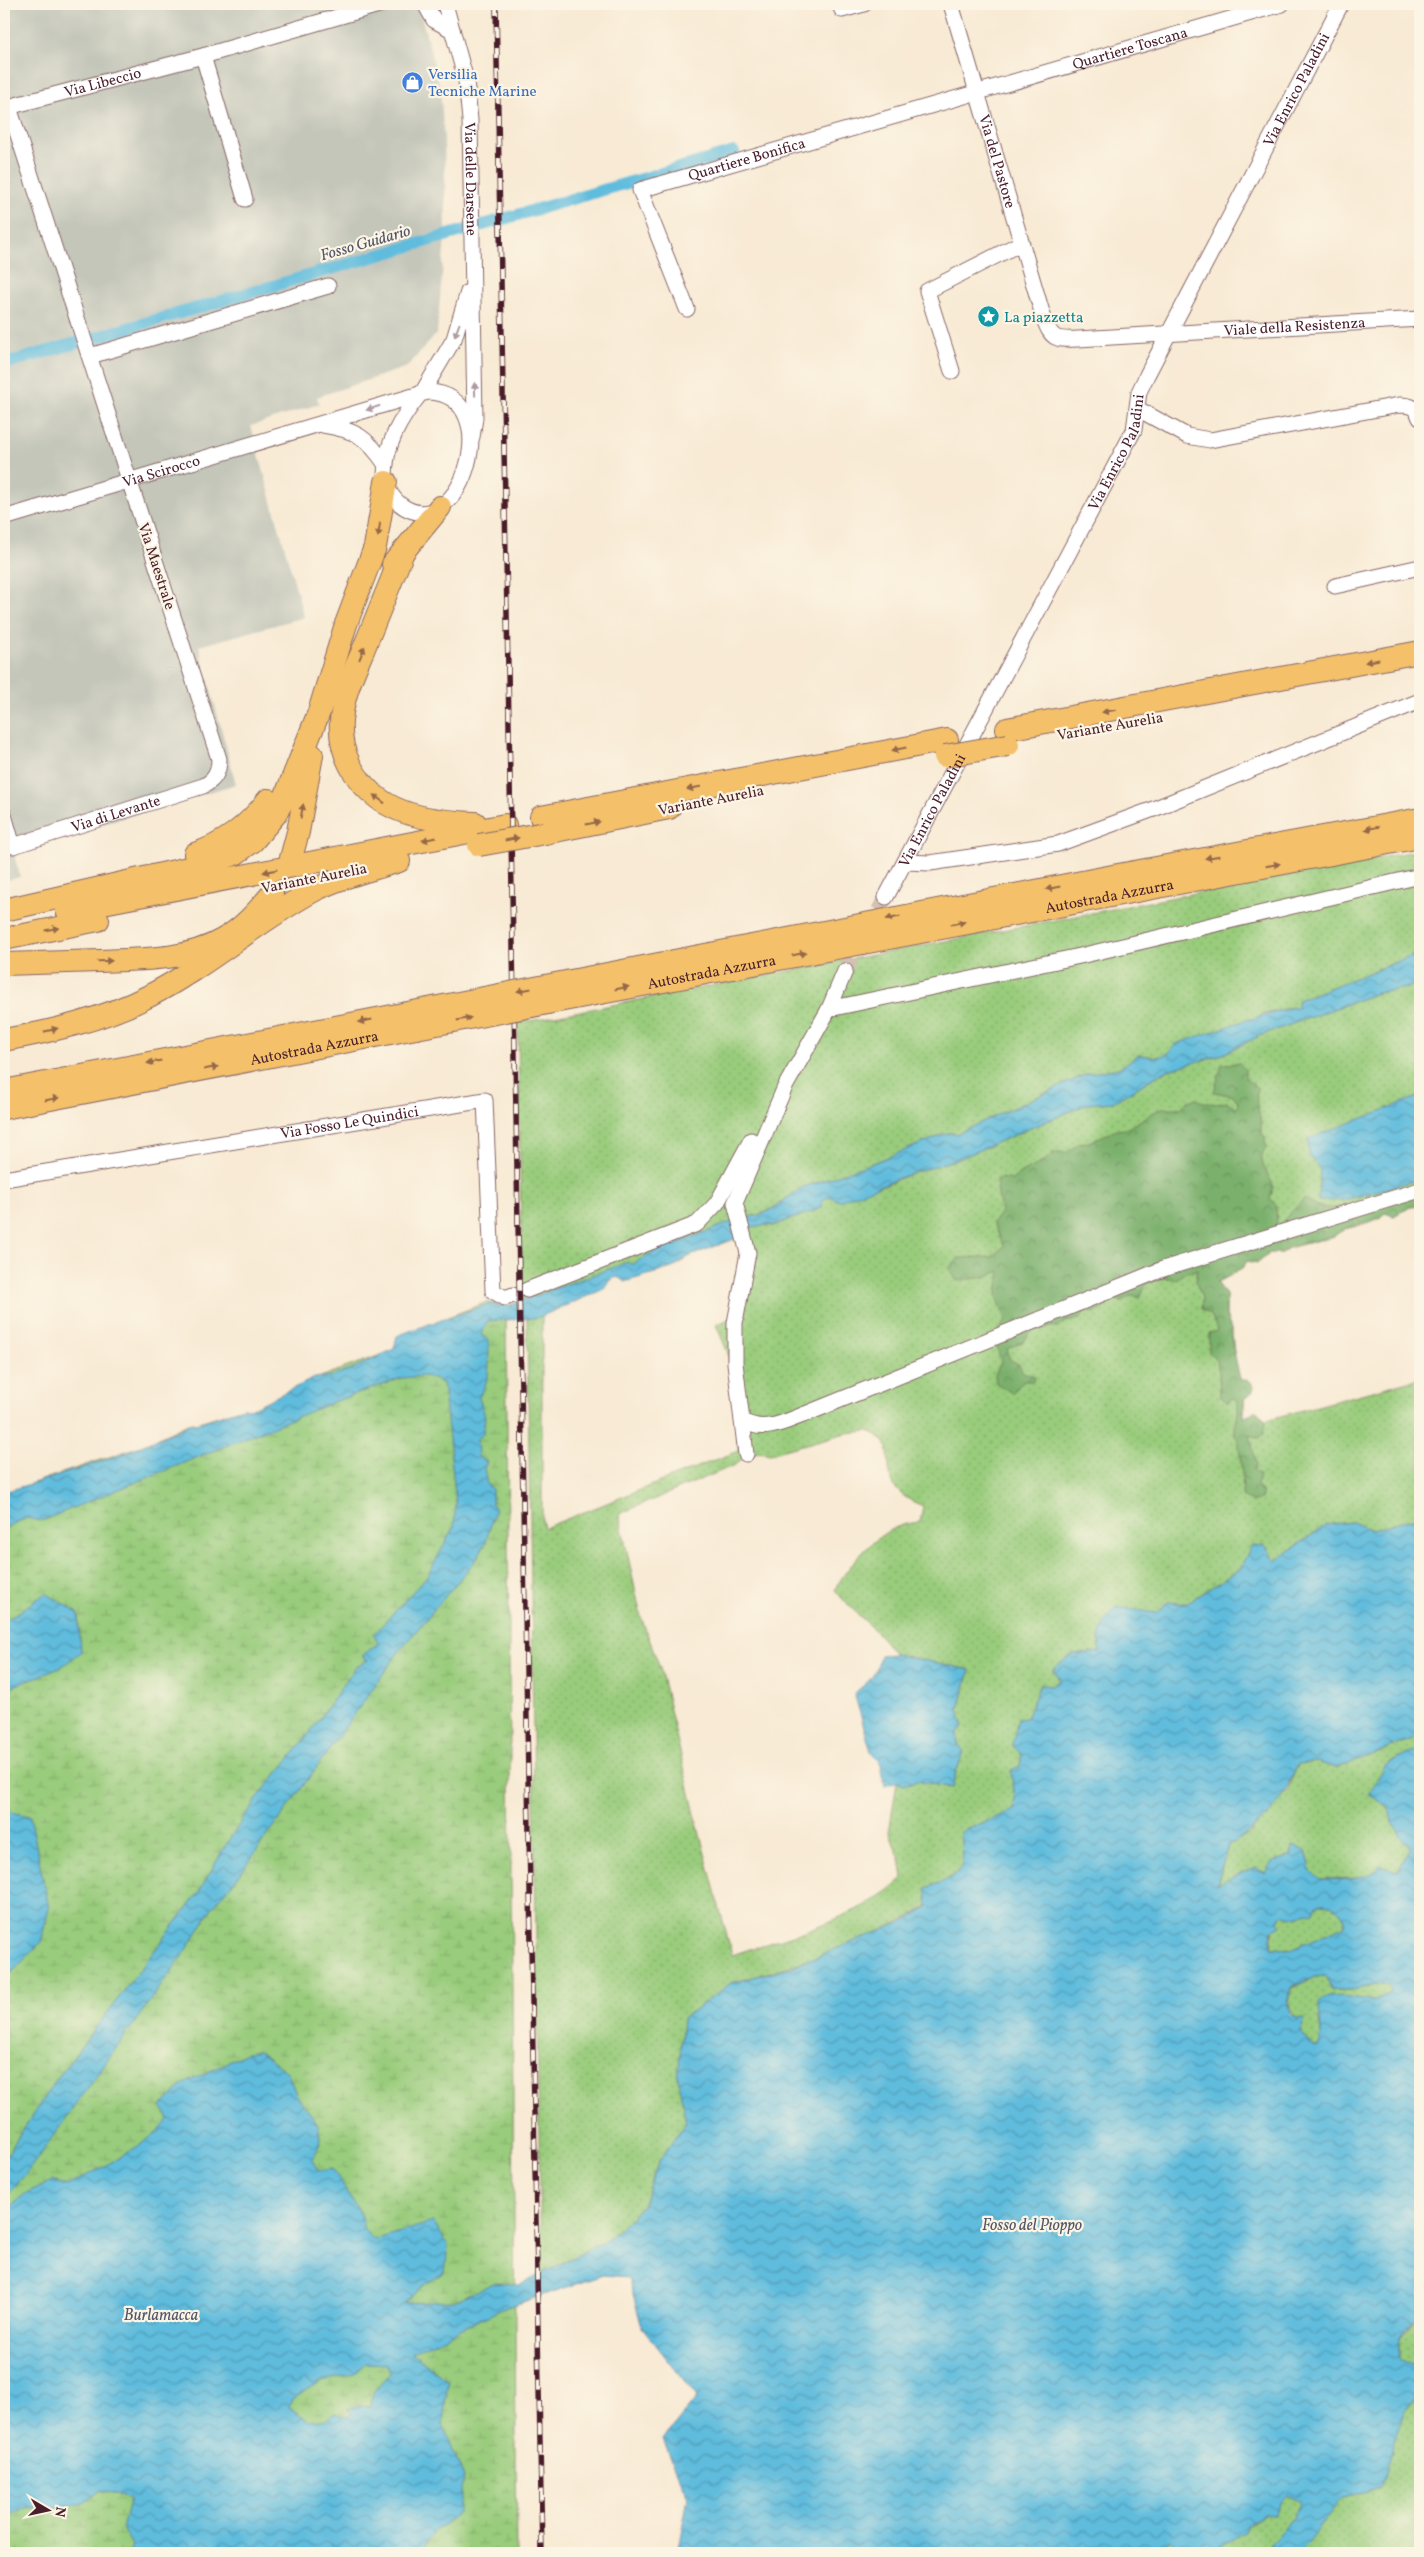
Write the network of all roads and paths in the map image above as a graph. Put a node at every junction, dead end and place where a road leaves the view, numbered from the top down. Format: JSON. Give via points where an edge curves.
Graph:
{"nodes":[{"id":1,"x":382,"y":4,"type":"edge"},
{"id":2,"x":425,"y":4,"type":"edge"},
{"id":3,"x":445,"y":4,"type":"edge"},
{"id":4,"x":839,"y":4,"type":"edge"},
{"id":5,"x":864,"y":4,"type":"edge"},
{"id":6,"x":951,"y":4,"type":"edge"},
{"id":7,"x":1282,"y":4,"type":"edge"},
{"id":8,"x":1341,"y":4,"type":"edge"},
{"id":9,"x":452,"y":30,"type":"junction"},
{"id":10,"x":203,"y":56,"type":"junction"},
{"id":11,"x":977,"y":92,"type":"junction"},
{"id":12,"x":6,"y":108,"type":"edge"},
{"id":13,"x":245,"y":199,"type":"dead end"},
{"id":14,"x":1021,"y":242,"type":"junction"},
{"id":15,"x":473,"y":266,"type":"junction"},
{"id":16,"x":328,"y":286,"type":"dead end"},
{"id":17,"x":688,"y":310,"type":"dead end"},
{"id":18,"x":1420,"y":319,"type":"edge"},
{"id":19,"x":1168,"y":334,"type":"junction"},
{"id":20,"x":89,"y":353,"type":"junction"},
{"id":21,"x":952,"y":371,"type":"dead end"},
{"id":22,"x":421,"y":393,"type":"junction"},
{"id":23,"x":1138,"y":409,"type":"junction"},
{"id":24,"x":1420,"y":418,"type":"edge"},
{"id":25,"x":319,"y":424,"type":"junction"},
{"id":26,"x":472,"y":437,"type":"junction"},
{"id":27,"x":386,"y":473,"type":"junction"},
{"id":28,"x":130,"y":482,"type":"junction"},
{"id":29,"x":440,"y":507,"type":"junction"},
{"id":30,"x":4,"y":518,"type":"edge"},
{"id":31,"x":403,"y":552,"type":"junction"},
{"id":32,"x":1420,"y":567,"type":"edge"},
{"id":33,"x":1335,"y":586,"type":"dead end"},
{"id":34,"x":1420,"y":652,"type":"edge"},
{"id":35,"x":1420,"y":668,"type":"edge"},
{"id":36,"x":330,"y":678,"type":"junction"},
{"id":37,"x":1420,"y":701,"type":"edge"},
{"id":38,"x":319,"y":712,"type":"junction"},
{"id":39,"x":1008,"y":737,"type":"junction"},
{"id":40,"x":216,"y":776,"type":"joint"},
{"id":41,"x":4,"y":815,"type":"edge"},
{"id":42,"x":1420,"y":819,"type":"edge"},
{"id":43,"x":543,"y":825,"type":"junction"},
{"id":44,"x":477,"y":833,"type":"junction"},
{"id":45,"x":1420,"y":837,"type":"edge"},
{"id":46,"x":291,"y":858,"type":"tunnel mouth"},
{"id":47,"x":399,"y":861,"type":"junction"},
{"id":48,"x":905,"y":862,"type":"junction"},
{"id":49,"x":1420,"y":876,"type":"edge"},
{"id":50,"x":272,"y":894,"type":"tunnel mouth"},
{"id":51,"x":4,"y":897,"type":"edge"},
{"id":52,"x":886,"y":897,"type":"tunnel mouth"},
{"id":53,"x":4,"y":910,"type":"edge"},
{"id":54,"x":4,"y":922,"type":"edge"},
{"id":55,"x":4,"y":939,"type":"edge"},
{"id":56,"x":4,"y":964,"type":"edge"},
{"id":57,"x":846,"y":971,"type":"tunnel mouth"},
{"id":58,"x":573,"y":989,"type":"junction"},
{"id":59,"x":829,"y":1009,"type":"junction"},
{"id":60,"x":414,"y":1020,"type":"junction"},
{"id":61,"x":4,"y":1040,"type":"edge"},
{"id":62,"x":795,"y":1068,"type":"junction"},
{"id":63,"x":4,"y":1091,"type":"edge"},
{"id":64,"x":4,"y":1108,"type":"edge"},
{"id":65,"x":4,"y":1180,"type":"edge"},
{"id":66,"x":1420,"y":1190,"type":"edge"},
{"id":67,"x":743,"y":1421,"type":"junction"},
{"id":68,"x":746,"y":1454,"type":"dead end"}],
"edges":[{"from":1,"to":10,"type":"street","name":"Via Libeccio"},
{"from":2,"to":9,"type":"street","via":[[434,20]]},
{"from":3,"to":9,"type":"street","name":"Via delle Darsene"},
{"from":4,"to":5,"type":"street","via":[[842,10]]},
{"from":6,"to":11,"type":"street","name":"Via del Pastore"},
{"from":7,"to":11,"type":"street","name":"Quartiere Toscana"},
{"from":8,"to":19,"type":"street","name":"Via Enrico Paladini"},
{"from":9,"to":15,"type":"street","name":"Via delle Darsene","via":[[469,103]]},
{"from":10,"to":12,"type":"street","name":"Via Libeccio"},
{"from":10,"to":13,"type":"street"},
{"from":11,"to":14,"type":"street","name":"Via del Pastore"},
{"from":11,"to":17,"type":"street","name":"Quartiere Bonifica","via":[[640,190]]},
{"from":12,"to":20,"type":"street","name":"Via Maestrale"},
{"from":14,"to":19,"type":"street","name":"Via del Pastore","via":[[1044,319],[1050,333],[1059,339]]},
{"from":14,"to":21,"type":"street","via":[[927,291]]},
{"from":15,"to":22,"type":"street","name":"Via delle Darsene","one_way":true,"via":[[456,334]]},
{"from":26,"to":15,"type":"street","name":"Via delle Darsene","one_way":true,"via":[[475,418]]},
{"from":16,"to":20,"type":"street"},
{"from":18,"to":19,"type":"street","name":"Viale della Resistenza"},
{"from":19,"to":23,"type":"street","name":"Via Enrico Paladini","via":[[1141,388]]},
{"from":20,"to":28,"type":"street","name":"Via Maestrale"},
{"from":22,"to":25,"type":"street","name":"Via Scirocco","one_way":true},
{"from":22,"to":26,"type":"street","via":[[439,393],[454,401],[463,413]]},
{"from":22,"to":27,"type":"street","via":[[397,428]]},
{"from":23,"to":24,"type":"street","via":[[1187,436],[1210,440],[1399,405],[1416,409]]},
{"from":23,"to":48,"type":"street","name":"Via Enrico Paladini","via":[[1134,430]]},
{"from":25,"to":27,"type":"street","name":"Via Scirocco","via":[[359,434],[369,442]]},
{"from":25,"to":28,"type":"street","name":"Via Scirocco"},
{"from":26,"to":29,"type":"street","via":[[462,478],[450,498]]},
{"from":27,"to":29,"type":"street","via":[[396,500],[408,509],[427,513]]},
{"from":27,"to":36,"type":"highway","one_way":true,"via":[[376,547],[346,624]]},
{"from":28,"to":30,"type":"street","name":"Via Scirocco"},
{"from":28,"to":40,"type":"street","name":"Via Maestrale","via":[[219,759]]},
{"from":29,"to":31,"type":"highway"},
{"from":31,"to":36,"type":"highway","via":[[372,598]]},
{"from":44,"to":31,"type":"highway","one_way":true,"via":[[386,805],[359,780],[345,750],[341,723],[346,694]]},
{"from":32,"to":33,"type":"street"},
{"from":34,"to":39,"type":"highway","name":"Variante Aurelia","one_way":true},
{"from":35,"to":39,"type":"highway","name":"Variante Aurelia"},
{"from":36,"to":38,"type":"highway"},
{"from":37,"to":48,"type":"street","via":[[1151,810],[1058,844],[930,863]]},
{"from":46,"to":38,"type":"highway","one_way":true,"via":[[304,806]]},
{"from":38,"to":51,"type":"highway","via":[[268,800],[227,840],[175,860]]},
{"from":38,"to":53,"type":"highway","via":[[279,809],[261,832],[235,854],[203,865]]},
{"from":39,"to":43,"type":"highway","name":"Variante Aurelia"},
{"from":40,"to":41,"type":"street","name":"Via di Levante","via":[[203,786],[14,846]]},
{"from":42,"to":58,"type":"highway","name":"Autostrada Azzurra","one_way":true,"via":[[1112,876]]},
{"from":44,"to":43,"type":"highway","name":"Variante Aurelia","one_way":true,"bridge":true},
{"from":43,"to":44,"type":"highway","name":"Variante Aurelia","via":[[506,825]]},
{"from":44,"to":47,"type":"highway","name":"Variante Aurelia"},
{"from":44,"to":54,"type":"highway","name":"Variante Aurelia","one_way":true},
{"from":58,"to":45,"type":"highway","name":"Autostrada Azzurra","one_way":true},
{"from":55,"to":47,"type":"highway","name":"Variante Aurelia","one_way":true},
{"from":61,"to":47,"type":"highway","one_way":true,"via":[[82,1022],[134,1002],[209,961],[313,892],[338,880]]},
{"from":48,"to":52,"type":"street","name":"Via Enrico Paladini"},
{"from":49,"to":59,"type":"street","via":[[1080,956]]},
{"from":56,"to":50,"type":"highway","one_way":true,"via":[[151,959],[193,951],[232,934]]},
{"from":57,"to":59,"type":"street"},
{"from":58,"to":60,"type":"highway","name":"Autostrada Azzurra","bridge":true},
{"from":59,"to":62,"type":"street"},
{"from":60,"to":63,"type":"highway","name":"Autostrada Azzurra","one_way":true},
{"from":64,"to":60,"type":"highway","name":"Autostrada Azzurra","one_way":true},
{"from":62,"to":65,"type":"street","name":"Via Fosso Le Quindici","via":[[786,1073],[717,1203],[697,1224],[506,1298],[493,1291],[485,1100]]},
{"from":62,"to":67,"type":"street","via":[[735,1203],[748,1244],[735,1323],[735,1363]]},
{"from":66,"to":67,"type":"street","via":[[1163,1269],[808,1413],[764,1428]]},
{"from":67,"to":68,"type":"street"}]}
